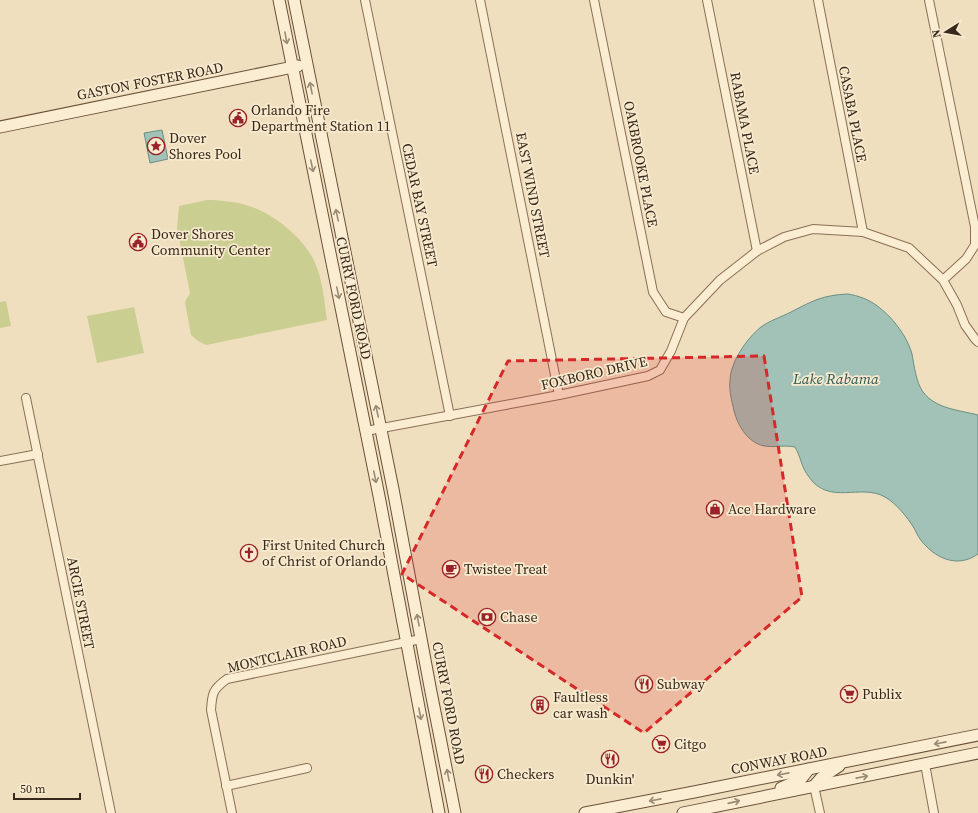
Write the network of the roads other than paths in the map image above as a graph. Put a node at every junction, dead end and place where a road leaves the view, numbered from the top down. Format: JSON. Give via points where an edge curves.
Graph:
{"nodes":[{"id":1,"x":279,"y":0,"type":"edge"},
{"id":2,"x":294,"y":0,"type":"edge"},
{"id":3,"x":365,"y":0,"type":"edge"},
{"id":4,"x":480,"y":0,"type":"edge"},
{"id":5,"x":594,"y":0,"type":"edge"},
{"id":6,"x":707,"y":0,"type":"edge"},
{"id":7,"x":818,"y":0,"type":"edge"},
{"id":8,"x":929,"y":0,"type":"edge"},
{"id":9,"x":306,"y":65,"type":"junction"},
{"id":10,"x":292,"y":68,"type":"junction"},
{"id":11,"x":0,"y":127,"type":"edge"},
{"id":12,"x":863,"y":232,"type":"junction"},
{"id":13,"x":757,"y":251,"type":"junction"},
{"id":14,"x":943,"y":280,"type":"junction"},
{"id":15,"x":684,"y":318,"type":"junction"},
{"id":16,"x":978,"y":342,"type":"edge"},
{"id":17,"x":560,"y":395,"type":"junction"},
{"id":18,"x":26,"y":398,"type":"dead end"},
{"id":19,"x":450,"y":416,"type":"junction"},
{"id":20,"x":381,"y":428,"type":"junction"},
{"id":21,"x":366,"y":431,"type":"junction"},
{"id":22,"x":385,"y":449,"type":"junction"},
{"id":23,"x":370,"y":452,"type":"junction"},
{"id":24,"x":38,"y":454,"type":"junction"},
{"id":25,"x":0,"y":461,"type":"edge"},
{"id":26,"x":414,"y":599,"type":"junction"},
{"id":27,"x":399,"y":601,"type":"junction"},
{"id":28,"x":421,"y":639,"type":"junction"},
{"id":29,"x":406,"y":642,"type":"junction"},
{"id":30,"x":978,"y":735,"type":"edge"},
{"id":31,"x":978,"y":753,"type":"edge"},
{"id":32,"x":848,"y":761,"type":"junction"},
{"id":33,"x":925,"y":764,"type":"junction"},
{"id":34,"x":307,"y":768,"type":"dead end"},
{"id":35,"x":809,"y":769,"type":"junction"},
{"id":36,"x":226,"y":786,"type":"junction"},
{"id":37,"x":814,"y":786,"type":"junction"},
{"id":38,"x":754,"y":798,"type":"junction"},
{"id":39,"x":704,"y":811,"type":"edge"},
{"id":40,"x":111,"y":813,"type":"edge"},
{"id":41,"x":232,"y":813,"type":"edge"},
{"id":42,"x":439,"y":813,"type":"edge"},
{"id":43,"x":456,"y":813,"type":"edge"},
{"id":44,"x":585,"y":813,"type":"edge"},
{"id":45,"x":682,"y":813,"type":"edge"},
{"id":46,"x":820,"y":813,"type":"edge"},
{"id":47,"x":934,"y":813,"type":"edge"}],
"edges":[{"from":1,"to":10,"type":"main road","name":"CURRY FORD ROAD","one_way":true},
{"from":2,"to":9,"type":"main road","name":"CURRY FORD ROAD"},
{"from":3,"to":19,"type":"street","name":"CEDAR BAY STREET"},
{"from":4,"to":17,"type":"street","name":"EAST WIND STREET"},
{"from":5,"to":15,"type":"street","name":"OAKBROOKE PLACE","via":[[654,292],[666,312]]},
{"from":6,"to":13,"type":"street","name":"RABAMA PLACE"},
{"from":7,"to":12,"type":"street","name":"CASABA PLACE"},
{"from":8,"to":14,"type":"street","via":[[975,227],[976,245],[966,259]]},
{"from":9,"to":10,"type":"main road","name":"GASTON FOSTER ROAD"},
{"from":20,"to":9,"type":"main road","name":"CURRY FORD ROAD","one_way":true},
{"from":10,"to":11,"type":"main road","name":"GASTON FOSTER ROAD"},
{"from":10,"to":21,"type":"main road","name":"CURRY FORD ROAD","one_way":true},
{"from":12,"to":13,"type":"street","name":"FOXBORO DRIVE","via":[[813,230],[784,237]]},
{"from":12,"to":14,"type":"street","name":"FOXBORO DRIVE","via":[[909,248]]},
{"from":13,"to":15,"type":"street","name":"FOXBORO DRIVE","via":[[720,280]]},
{"from":14,"to":16,"type":"street","name":"FOXBORO DRIVE","via":[[965,325]]},
{"from":15,"to":17,"type":"street","name":"FOXBORO DRIVE","via":[[671,351],[660,370],[648,376]]},
{"from":17,"to":19,"type":"street","name":"FOXBORO DRIVE"},
{"from":18,"to":24,"type":"street","name":"ARCIE STREET"},
{"from":19,"to":20,"type":"street","name":"FOXBORO DRIVE"},
{"from":20,"to":21,"type":"street","name":"FOXBORO DRIVE"},
{"from":20,"to":22,"type":"main road","name":"CURRY FORD ROAD"},
{"from":21,"to":23,"type":"main road","name":"CURRY FORD ROAD"},
{"from":22,"to":23,"type":"street"},
{"from":22,"to":26,"type":"main road","name":"CURRY FORD ROAD"},
{"from":23,"to":27,"type":"main road","name":"CURRY FORD ROAD","one_way":true},
{"from":24,"to":25,"type":"street"},
{"from":24,"to":40,"type":"street","name":"ARCIE STREET"},
{"from":26,"to":27,"type":"street"},
{"from":28,"to":26,"type":"main road","name":"CURRY FORD ROAD","one_way":true},
{"from":27,"to":29,"type":"main road","name":"CURRY FORD ROAD"},
{"from":28,"to":29,"type":"street","name":"MONTCLAIR ROAD"},
{"from":43,"to":28,"type":"main road","name":"CURRY FORD ROAD","one_way":true},
{"from":29,"to":36,"type":"street","name":"MONTCLAIR ROAD","via":[[227,679],[217,686],[212,695],[211,710]]},
{"from":29,"to":42,"type":"main road","name":"CURRY FORD ROAD","one_way":true},
{"from":30,"to":32,"type":"main road","name":"CONWAY ROAD","one_way":true},
{"from":31,"to":33,"type":"main road"},
{"from":32,"to":35,"type":"main road","name":"CONWAY ROAD"},
{"from":32,"to":37,"type":"main road","via":[[821,778]]},
{"from":37,"to":33,"type":"main road","one_way":true},
{"from":33,"to":47,"type":"street"},
{"from":34,"to":36,"type":"street"},
{"from":35,"to":38,"type":"main road","via":[[792,784]]},
{"from":35,"to":44,"type":"main road","name":"CONWAY ROAD","one_way":true},
{"from":36,"to":41,"type":"street","name":"MONTCLAIR ROAD"},
{"from":37,"to":38,"type":"main road"},
{"from":37,"to":46,"type":"street"},
{"from":39,"to":38,"type":"main road","one_way":true},
{"from":39,"to":45,"type":"main road"}]}
